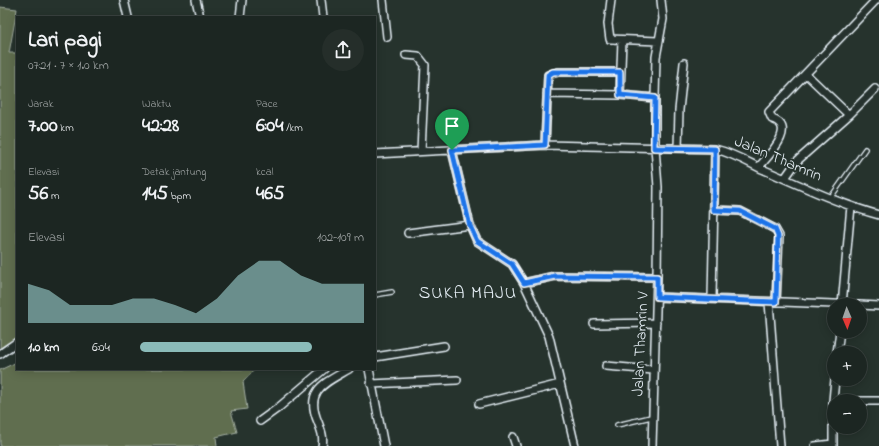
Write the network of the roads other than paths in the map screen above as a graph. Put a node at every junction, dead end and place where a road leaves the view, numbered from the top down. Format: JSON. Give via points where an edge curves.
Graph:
{"nodes":[{"id":1,"x":124,"y":0,"type":"edge"},
{"id":2,"x":196,"y":0,"type":"edge"},
{"id":3,"x":242,"y":0,"type":"edge"},
{"id":4,"x":321,"y":0,"type":"edge"},
{"id":5,"x":383,"y":0,"type":"edge"},
{"id":6,"x":611,"y":0,"type":"edge"},
{"id":7,"x":661,"y":0,"type":"edge"},
{"id":8,"x":876,"y":0,"type":"edge"},
{"id":9,"x":128,"y":16,"type":"edge"},
{"id":10,"x":200,"y":16,"type":"edge"},
{"id":11,"x":240,"y":16,"type":"edge"},
{"id":12,"x":323,"y":16,"type":"edge"},
{"id":13,"x":387,"y":37,"type":"dead end"},
{"id":14,"x":622,"y":40,"type":"junction"},
{"id":15,"x":658,"y":41,"type":"junction"},
{"id":16,"x":406,"y":55,"type":"dead end"},
{"id":17,"x":684,"y":63,"type":"dead end"},
{"id":18,"x":620,"y":72,"type":"junction"},
{"id":19,"x":806,"y":74,"type":"junction"},
{"id":20,"x":874,"y":89,"type":"dead end"},
{"id":21,"x":547,"y":94,"type":"junction"},
{"id":22,"x":620,"y":95,"type":"junction"},
{"id":23,"x":655,"y":98,"type":"junction"},
{"id":24,"x":849,"y":115,"type":"junction"},
{"id":25,"x":545,"y":145,"type":"junction"},
{"id":26,"x":654,"y":148,"type":"junction"},
{"id":27,"x":678,"y":148,"type":"junction"},
{"id":28,"x":715,"y":149,"type":"junction"},
{"id":29,"x":865,"y":149,"type":"dead end"},
{"id":30,"x":452,"y":150,"type":"junction"},
{"id":31,"x":422,"y":151,"type":"junction"},
{"id":32,"x":376,"y":154,"type":"edge"},
{"id":33,"x":759,"y":167,"type":"junction"},
{"id":34,"x":785,"y":178,"type":"junction"},
{"id":35,"x":831,"y":197,"type":"junction"},
{"id":36,"x":851,"y":206,"type":"junction"},
{"id":37,"x":714,"y":210,"type":"junction"},
{"id":38,"x":879,"y":215,"type":"edge"},
{"id":39,"x":470,"y":226,"type":"junction"},
{"id":40,"x":408,"y":233,"type":"dead end"},
{"id":41,"x":657,"y":277,"type":"junction"},
{"id":42,"x":524,"y":283,"type":"junction"},
{"id":43,"x":392,"y":292,"type":"dead end"},
{"id":44,"x":376,"y":295,"type":"edge"},
{"id":45,"x":657,"y":297,"type":"junction"},
{"id":46,"x":712,"y":298,"type":"junction"},
{"id":47,"x":843,"y":298,"type":"edge"},
{"id":48,"x":773,"y":302,"type":"junction"},
{"id":49,"x":827,"y":304,"type":"edge"},
{"id":50,"x":867,"y":305,"type":"edge"},
{"id":51,"x":879,"y":306,"type":"edge"},
{"id":52,"x":656,"y":323,"type":"junction"},
{"id":53,"x":594,"y":324,"type":"dead end"},
{"id":54,"x":16,"y":343,"type":"edge"},
{"id":55,"x":444,"y":346,"type":"dead end"},
{"id":56,"x":0,"y":354,"type":"edge"},
{"id":57,"x":376,"y":357,"type":"edge"},
{"id":58,"x":606,"y":366,"type":"dead end"},
{"id":59,"x":323,"y":370,"type":"edge"},
{"id":60,"x":347,"y":370,"type":"edge"},
{"id":61,"x":369,"y":370,"type":"edge"},
{"id":62,"x":653,"y":370,"type":"junction"},
{"id":63,"x":457,"y":380,"type":"dead end"},
{"id":64,"x":371,"y":384,"type":"junction"},
{"id":65,"x":560,"y":384,"type":"junction"},
{"id":66,"x":867,"y":401,"type":"edge"},
{"id":67,"x":879,"y":401,"type":"edge"},
{"id":68,"x":479,"y":404,"type":"dead end"},
{"id":69,"x":651,"y":417,"type":"junction"},
{"id":70,"x":260,"y":421,"type":"dead end"},
{"id":71,"x":617,"y":425,"type":"dead end"},
{"id":72,"x":833,"y":434,"type":"edge"},
{"id":73,"x":513,"y":437,"type":"dead end"},
{"id":74,"x":833,"y":445,"type":"edge"},
{"id":75,"x":322,"y":446,"type":"edge"},
{"id":76,"x":384,"y":446,"type":"edge"},
{"id":77,"x":516,"y":446,"type":"edge"},
{"id":78,"x":575,"y":446,"type":"edge"},
{"id":79,"x":652,"y":446,"type":"edge"},
{"id":80,"x":780,"y":446,"type":"edge"},
{"id":81,"x":815,"y":446,"type":"edge"}],
"edges":[{"from":1,"to":9,"type":"street"},
{"from":2,"to":10,"type":"street"},
{"from":3,"to":11,"type":"street"},
{"from":4,"to":12,"type":"street"},
{"from":5,"to":13,"type":"street"},
{"from":6,"to":14,"type":"street","via":[[608,16],[609,38]]},
{"from":7,"to":15,"type":"street","name":"Jalan Thamrin V","via":[[663,19]]},
{"from":8,"to":19,"type":"street"},
{"from":14,"to":15,"type":"street"},
{"from":14,"to":18,"type":"street"},
{"from":15,"to":23,"type":"street","name":"Jalan Thamrin V"},
{"from":16,"to":31,"type":"street","via":[[418,56],[425,65]]},
{"from":17,"to":27,"type":"street"},
{"from":18,"to":21,"type":"street","via":[[553,72],[548,75]]},
{"from":18,"to":22,"type":"street"},
{"from":19,"to":24,"type":"street"},
{"from":19,"to":33,"type":"street","via":[[769,112],[772,119],[778,120],[782,125],[783,133]]},
{"from":20,"to":24,"type":"street"},
{"from":21,"to":22,"type":"street"},
{"from":21,"to":25,"type":"street"},
{"from":22,"to":23,"type":"street"},
{"from":23,"to":26,"type":"street","name":"Jalan Thamrin V"},
{"from":24,"to":34,"type":"street","via":[[797,161]]},
{"from":25,"to":26,"type":"street","name":"Jalan Thamrin"},
{"from":25,"to":30,"type":"street","name":"Jalan Thamrin"},
{"from":26,"to":27,"type":"street","name":"Jalan Thamrin"},
{"from":26,"to":41,"type":"street","name":"Jalan Thamrin V","via":[[658,187]]},
{"from":27,"to":28,"type":"street","name":"Jalan Thamrin"},
{"from":28,"to":33,"type":"street","name":"Jalan Thamrin","via":[[731,153]]},
{"from":28,"to":37,"type":"street"},
{"from":29,"to":35,"type":"lane"},
{"from":30,"to":31,"type":"street","name":"Jalan Thamrin"},
{"from":30,"to":39,"type":"street"},
{"from":31,"to":32,"type":"street","name":"Jalan Thamrin"},
{"from":33,"to":34,"type":"street","name":"Jalan Thamrin"},
{"from":34,"to":35,"type":"street","name":"Jalan Thamrin"},
{"from":35,"to":36,"type":"street","name":"Jalan Thamrin"},
{"from":36,"to":38,"type":"street","name":"Jalan Thamrin"},
{"from":36,"to":47,"type":"street"},
{"from":37,"to":46,"type":"street"},
{"from":37,"to":48,"type":"street","via":[[740,211],[775,229],[778,236]]},
{"from":39,"to":40,"type":"street"},
{"from":39,"to":42,"type":"street","via":[[477,241],[512,264]]},
{"from":41,"to":42,"type":"street","via":[[555,276]]},
{"from":41,"to":45,"type":"street","name":"Jalan Thamrin V"},
{"from":42,"to":65,"type":"street","via":[[549,336]]},
{"from":43,"to":44,"type":"lane"},
{"from":45,"to":46,"type":"street"},
{"from":45,"to":52,"type":"street","name":"Jalan Thamrin V"},
{"from":46,"to":48,"type":"street"},
{"from":48,"to":49,"type":"street"},
{"from":48,"to":80,"type":"street"},
{"from":50,"to":51,"type":"street"},
{"from":52,"to":53,"type":"street"},
{"from":52,"to":62,"type":"street","name":"Jalan Thamrin V"},
{"from":54,"to":56,"type":"street"},
{"from":55,"to":57,"type":"street"},
{"from":58,"to":62,"type":"street"},
{"from":59,"to":70,"type":"street"},
{"from":60,"to":75,"type":"street","via":[[326,382],[316,392],[313,411],[322,433]]},
{"from":61,"to":64,"type":"street"},
{"from":62,"to":69,"type":"street","name":"Jalan Thamrin V"},
{"from":63,"to":64,"type":"street"},
{"from":64,"to":76,"type":"street"},
{"from":65,"to":68,"type":"street"},
{"from":65,"to":78,"type":"street"},
{"from":66,"to":67,"type":"street"},
{"from":69,"to":71,"type":"lane"},
{"from":69,"to":79,"type":"street","name":"Jalan Thamrin V"},
{"from":72,"to":74,"type":"street"},
{"from":73,"to":77,"type":"street"},
{"from":74,"to":81,"type":"street"}]}
